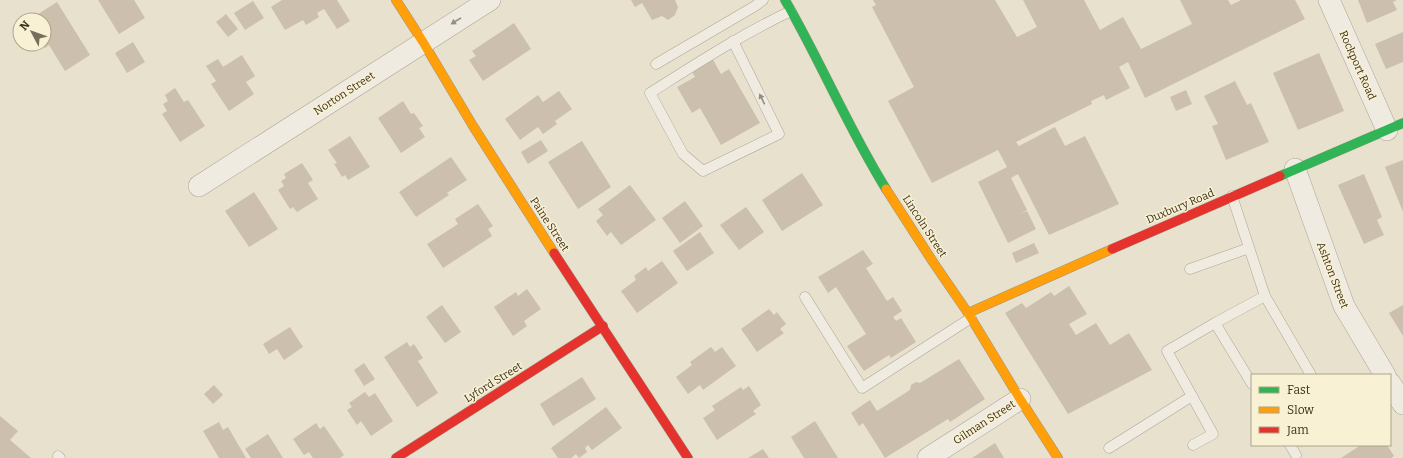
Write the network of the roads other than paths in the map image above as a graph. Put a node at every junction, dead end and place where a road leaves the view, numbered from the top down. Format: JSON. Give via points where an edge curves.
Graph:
{"nodes":[{"id":1,"x":396,"y":0,"type":"edge"},
{"id":2,"x":490,"y":0,"type":"edge"},
{"id":3,"x":763,"y":0,"type":"edge"},
{"id":4,"x":784,"y":0,"type":"edge"},
{"id":5,"x":1329,"y":0,"type":"edge"},
{"id":6,"x":791,"y":11,"type":"junction"},
{"id":7,"x":733,"y":41,"type":"junction"},
{"id":8,"x":423,"y":42,"type":"junction"},
{"id":9,"x":656,"y":64,"type":"dead end"},
{"id":10,"x":1395,"y":127,"type":"edge"},
{"id":11,"x":1295,"y":169,"type":"junction"},
{"id":12,"x":199,"y":186,"type":"dead end"},
{"id":13,"x":1232,"y":196,"type":"junction"},
{"id":14,"x":1249,"y":248,"type":"junction"},
{"id":15,"x":1190,"y":269,"type":"dead end"},
{"id":16,"x":1265,"y":296,"type":"junction"},
{"id":17,"x":805,"y":297,"type":"dead end"},
{"id":18,"x":969,"y":315,"type":"junction"},
{"id":19,"x":1215,"y":324,"type":"junction"},
{"id":20,"x":603,"y":326,"type":"junction"},
{"id":21,"x":1311,"y":374,"type":"edge"},
{"id":22,"x":1384,"y":374,"type":"edge"},
{"id":23,"x":1251,"y":382,"type":"edge"},
{"id":24,"x":1391,"y":385,"type":"edge"},
{"id":25,"x":1192,"y":396,"type":"junction"},
{"id":26,"x":1020,"y":399,"type":"junction"},
{"id":27,"x":1403,"y":404,"type":"edge"},
{"id":28,"x":1193,"y":445,"type":"dead end"},
{"id":29,"x":1291,"y":446,"type":"edge"},
{"id":30,"x":1108,"y":448,"type":"dead end"},
{"id":31,"x":1296,"y":455,"type":"dead end"},
{"id":32,"x":396,"y":458,"type":"edge"},
{"id":33,"x":688,"y":458,"type":"edge"},
{"id":34,"x":928,"y":458,"type":"edge"},
{"id":35,"x":1058,"y":458,"type":"edge"}],
"edges":[{"from":1,"to":8,"type":"street","name":"Paine Street"},
{"from":2,"to":8,"type":"street","name":"Norton Street","one_way":true},
{"from":3,"to":9,"type":"lane"},
{"from":4,"to":6,"type":"street","name":"Lincoln Street"},
{"from":5,"to":10,"type":"street","name":"Rockport Road"},
{"from":6,"to":7,"type":"lane"},
{"from":6,"to":18,"type":"street","name":"Lincoln Street","via":[[846,120],[882,182]]},
{"from":7,"to":7,"type":"lane","one_way":true,"via":[[650,93],[683,154],[703,171],[779,134]]},
{"from":8,"to":12,"type":"street","name":"Norton Street"},
{"from":8,"to":20,"type":"street","name":"Paine Street","via":[[478,133]]},
{"from":10,"to":11,"type":"street","name":"Duxbury Road"},
{"from":11,"to":13,"type":"street","name":"Duxbury Road"},
{"from":11,"to":22,"type":"street","name":"Ashton Street","via":[[1344,306]]},
{"from":13,"to":14,"type":"lane"},
{"from":13,"to":18,"type":"street","name":"Duxbury Road"},
{"from":14,"to":15,"type":"lane"},
{"from":14,"to":16,"type":"lane"},
{"from":16,"to":19,"type":"lane"},
{"from":16,"to":21,"type":"lane"},
{"from":17,"to":18,"type":"lane","via":[[862,388]]},
{"from":18,"to":26,"type":"street","name":"Lincoln Street"},
{"from":19,"to":23,"type":"lane"},
{"from":19,"to":25,"type":"lane","via":[[1167,351]]},
{"from":20,"to":32,"type":"street","name":"Lyford Street"},
{"from":20,"to":33,"type":"street","name":"Paine Street"},
{"from":24,"to":27,"type":"street"},
{"from":25,"to":28,"type":"lane","via":[[1213,434]]},
{"from":25,"to":30,"type":"lane"},
{"from":26,"to":34,"type":"street","name":"Gilman Street"},
{"from":26,"to":35,"type":"street","name":"Lincoln Street"},
{"from":29,"to":31,"type":"lane"}]}
